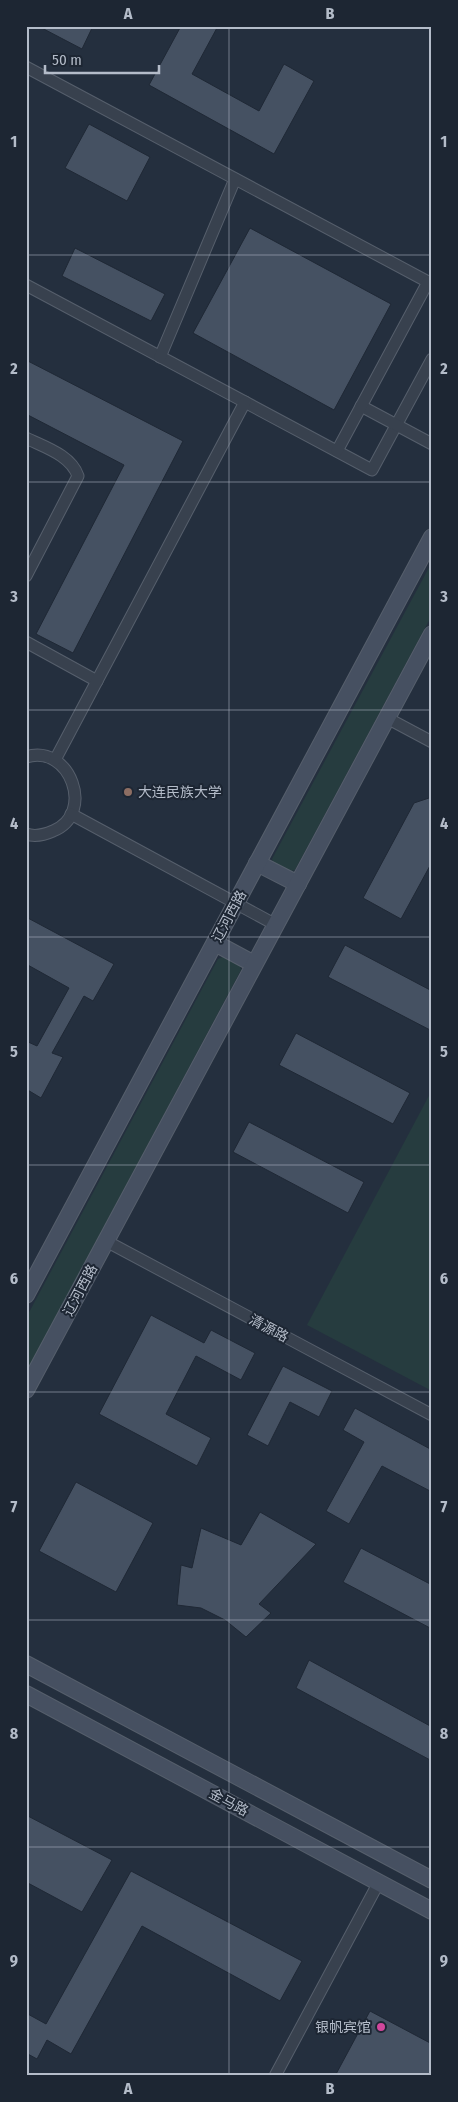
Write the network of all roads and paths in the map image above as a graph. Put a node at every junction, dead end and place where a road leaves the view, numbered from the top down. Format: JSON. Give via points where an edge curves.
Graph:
{"nodes":[{"id":1,"x":26,"y":67,"type":"edge"},
{"id":2,"x":235,"y":179,"type":"junction"},
{"id":3,"x":430,"y":283,"type":"edge"},
{"id":4,"x":26,"y":285,"type":"edge"},
{"id":5,"x":160,"y":356,"type":"junction"},
{"id":6,"x":432,"y":359,"type":"edge"},
{"id":7,"x":245,"y":402,"type":"junction"},
{"id":8,"x":361,"y":406,"type":"junction"},
{"id":9,"x":396,"y":425,"type":"junction"},
{"id":10,"x":26,"y":438,"type":"edge"},
{"id":11,"x":432,"y":444,"type":"edge"},
{"id":12,"x":337,"y":451,"type":"junction"},
{"id":13,"x":432,"y":537,"type":"edge"},
{"id":14,"x":26,"y":576,"type":"edge"},
{"id":15,"x":432,"y":634,"type":"edge"},
{"id":16,"x":26,"y":642,"type":"edge"},
{"id":17,"x":97,"y":680,"type":"junction"},
{"id":18,"x":387,"y":718,"type":"junction"},
{"id":19,"x":432,"y":742,"type":"edge"},
{"id":20,"x":26,"y":757,"type":"edge"},
{"id":21,"x":55,"y":760,"type":"junction"},
{"id":22,"x":70,"y":814,"type":"junction"},
{"id":23,"x":26,"y":834,"type":"edge"},
{"id":24,"x":257,"y":863,"type":"junction"},
{"id":25,"x":298,"y":884,"type":"junction"},
{"id":26,"x":236,"y":903,"type":"junction"},
{"id":27,"x":276,"y":925,"type":"junction"},
{"id":28,"x":214,"y":943,"type":"junction"},
{"id":29,"x":254,"y":964,"type":"junction"},
{"id":30,"x":106,"y":1241,"type":"junction"},
{"id":31,"x":26,"y":1295,"type":"edge"},
{"id":32,"x":26,"y":1390,"type":"edge"},
{"id":33,"x":432,"y":1415,"type":"edge"},
{"id":34,"x":28,"y":1664,"type":"edge"},
{"id":35,"x":26,"y":1694,"type":"edge"},
{"id":36,"x":432,"y":1880,"type":"edge"},
{"id":37,"x":379,"y":1882,"type":"junction"},
{"id":38,"x":432,"y":1911,"type":"edge"},
{"id":39,"x":275,"y":2076,"type":"edge"}],
"edges":[{"from":1,"to":2,"type":"street"},
{"from":2,"to":3,"type":"street"},
{"from":2,"to":5,"type":"street"},
{"from":3,"to":8,"type":"street"},
{"from":4,"to":5,"type":"street"},
{"from":5,"to":7,"type":"street"},
{"from":6,"to":9,"type":"street"},
{"from":7,"to":12,"type":"street"},
{"from":7,"to":17,"type":"street"},
{"from":8,"to":9,"type":"street"},
{"from":8,"to":12,"type":"street"},
{"from":9,"to":11,"type":"street"},
{"from":9,"to":12,"type":"street","via":[[372,470]]},
{"from":10,"to":14,"type":"street","via":[[68,460],[78,476]]},
{"from":13,"to":24,"type":"street","name":"辽河西路"},
{"from":15,"to":18,"type":"street","name":"辽河西路"},
{"from":16,"to":17,"type":"street"},
{"from":17,"to":21,"type":"street"},
{"from":18,"to":19,"type":"street"},
{"from":18,"to":25,"type":"street","name":"辽河西路"},
{"from":20,"to":21,"type":"street","via":[[43,756]]},
{"from":21,"to":22,"type":"street","via":[[73,781],[76,794]]},
{"from":22,"to":23,"type":"street","via":[[57,830],[44,835]]},
{"from":22,"to":26,"type":"street"},
{"from":24,"to":25,"type":"street"},
{"from":24,"to":26,"type":"street","name":"辽河西路"},
{"from":25,"to":27,"type":"street","name":"辽河西路"},
{"from":26,"to":27,"type":"street"},
{"from":26,"to":28,"type":"street","name":"辽河西路"},
{"from":27,"to":29,"type":"street","name":"辽河西路"},
{"from":28,"to":29,"type":"street"},
{"from":28,"to":31,"type":"street","name":"辽河西路"},
{"from":29,"to":30,"type":"street","name":"辽河西路"},
{"from":30,"to":32,"type":"street","name":"辽河西路"},
{"from":30,"to":33,"type":"street","name":"清源路"},
{"from":34,"to":36,"type":"street","name":"金马路"},
{"from":35,"to":37,"type":"street","name":"金马路"},
{"from":37,"to":38,"type":"street","name":"金马路"},
{"from":37,"to":39,"type":"street"}]}
